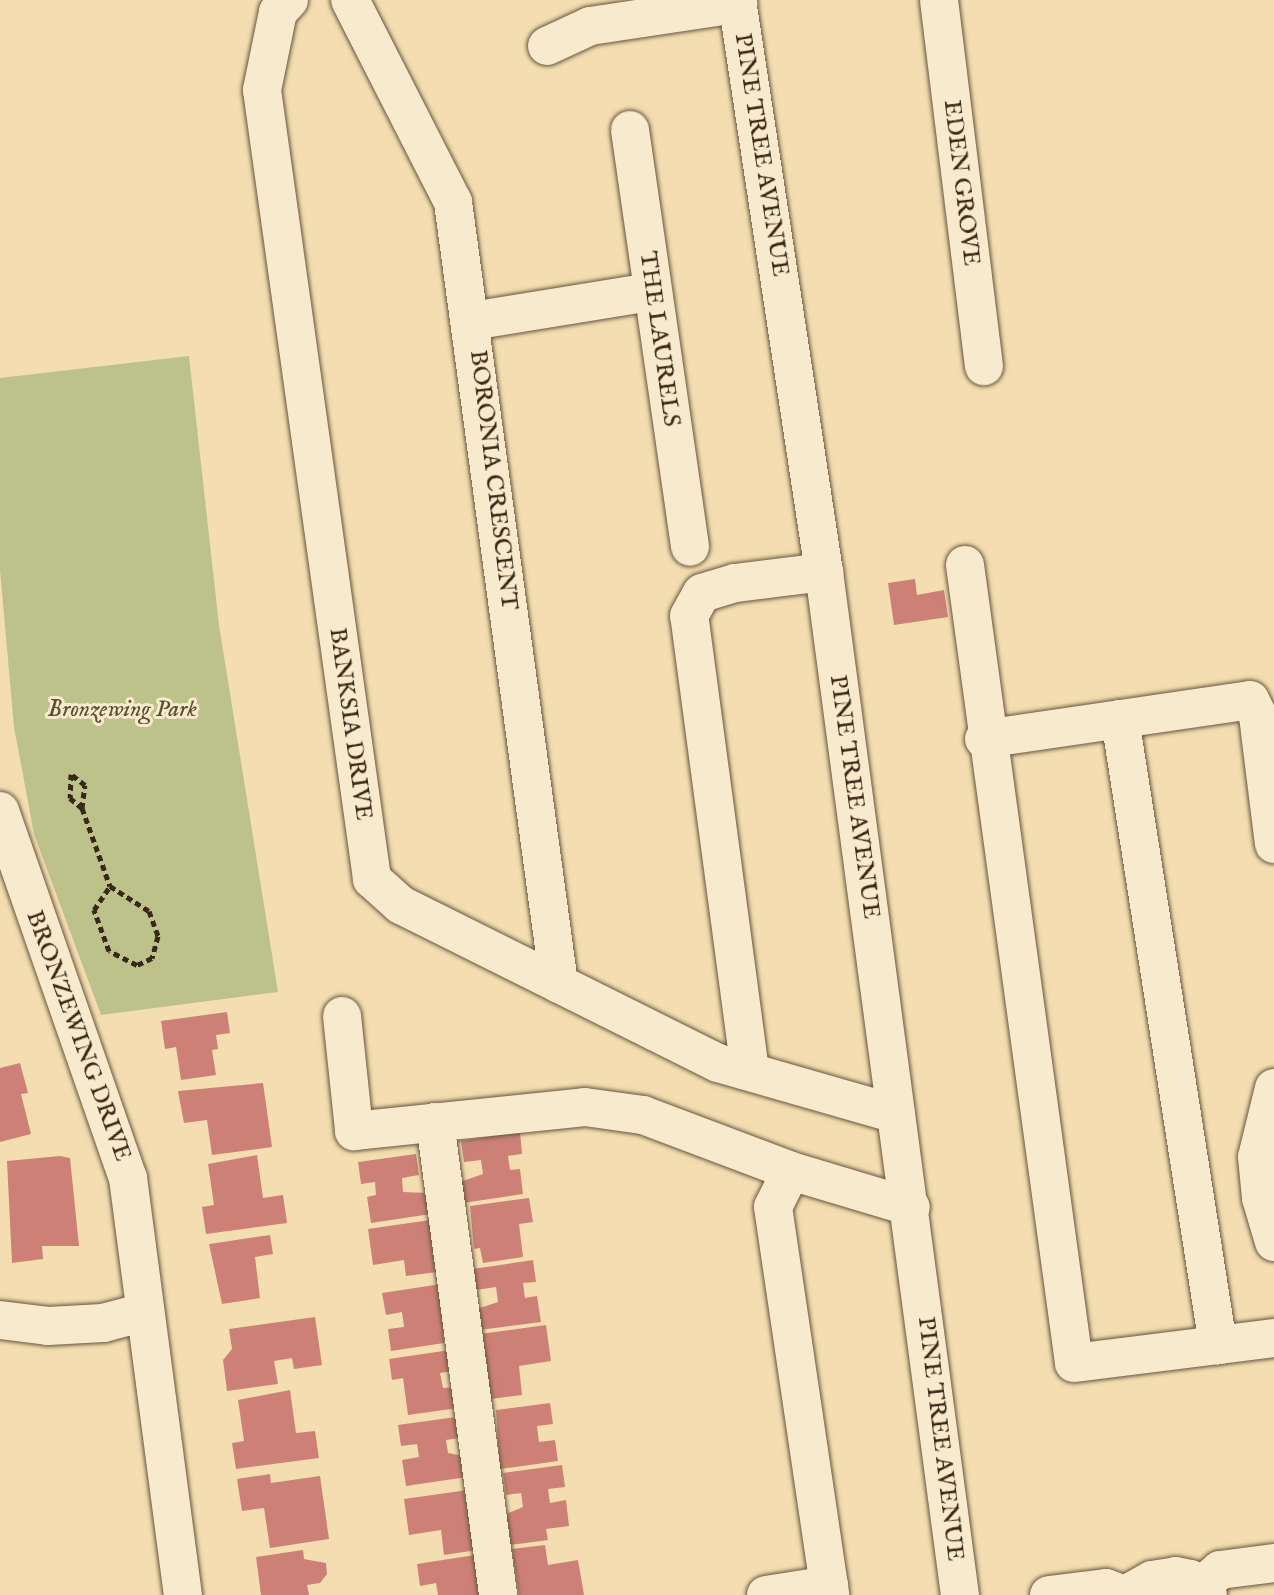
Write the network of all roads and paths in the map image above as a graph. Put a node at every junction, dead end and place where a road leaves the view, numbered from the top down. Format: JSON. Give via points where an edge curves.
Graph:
{"nodes":[{"id":1,"x":289,"y":0,"type":"edge"},
{"id":2,"x":350,"y":0,"type":"edge"},
{"id":3,"x":939,"y":0,"type":"edge"},
{"id":4,"x":738,"y":2,"type":"edge"},
{"id":5,"x":547,"y":46,"type":"dead end"},
{"id":6,"x":630,"y":130,"type":"dead end"},
{"id":7,"x":652,"y":292,"type":"junction"},
{"id":8,"x":472,"y":321,"type":"junction"},
{"id":9,"x":984,"y":366,"type":"dead end"},
{"id":10,"x":690,"y":547,"type":"dead end"},
{"id":11,"x":965,"y":565,"type":"dead end"},
{"id":12,"x":824,"y":572,"type":"junction"},
{"id":13,"x":1120,"y":719,"type":"junction"},
{"id":14,"x":984,"y":739,"type":"junction"},
{"id":15,"x":82,"y":808,"type":"junction"},
{"id":16,"x":0,"y":811,"type":"edge"},
{"id":17,"x":1274,"y":844,"type":"edge"},
{"id":18,"x":110,"y":886,"type":"junction"},
{"id":19,"x":559,"y":984,"type":"junction"},
{"id":20,"x":342,"y":1016,"type":"dead end"},
{"id":21,"x":750,"y":1071,"type":"junction"},
{"id":22,"x":1274,"y":1088,"type":"edge"},
{"id":23,"x":896,"y":1114,"type":"junction"},
{"id":24,"x":435,"y":1122,"type":"junction"},
{"id":25,"x":791,"y":1171,"type":"junction"},
{"id":26,"x":911,"y":1207,"type":"junction"},
{"id":27,"x":1274,"y":1242,"type":"edge"},
{"id":28,"x":145,"y":1312,"type":"junction"},
{"id":29,"x":0,"y":1320,"type":"edge"},
{"id":30,"x":1274,"y":1338,"type":"edge"},
{"id":31,"x":1218,"y":1345,"type":"junction"},
{"id":32,"x":1274,"y":1563,"type":"edge"},
{"id":33,"x":829,"y":1590,"type":"edge"},
{"id":34,"x":1205,"y":1590,"type":"edge"},
{"id":35,"x":183,"y":1595,"type":"edge"},
{"id":36,"x":498,"y":1595,"type":"edge"},
{"id":37,"x":766,"y":1595,"type":"edge"},
{"id":38,"x":960,"y":1595,"type":"edge"},
{"id":39,"x":1049,"y":1595,"type":"edge"},
{"id":40,"x":1124,"y":1595,"type":"edge"}],
"edges":[{"from":1,"to":19,"type":"street","name":"BANKSIA DRIVE","via":[[278,12],[262,90],[372,879],[401,905]]},
{"from":2,"to":8,"type":"street","name":"BORONIA CRESCENT","via":[[453,202]]},
{"from":3,"to":9,"type":"street","name":"EDEN GROVE"},
{"from":4,"to":5,"type":"street","via":[[590,26]]},
{"from":4,"to":12,"type":"street","name":"PINE TREE AVENUE"},
{"from":6,"to":7,"type":"street","name":"THE LAURELS"},
{"from":7,"to":8,"type":"street"},
{"from":7,"to":10,"type":"street","name":"THE LAURELS"},
{"from":8,"to":19,"type":"street","name":"BORONIA CRESCENT"},
{"from":11,"to":14,"type":"street"},
{"from":12,"to":21,"type":"street","via":[[735,583],[702,593],[689,616]]},
{"from":12,"to":23,"type":"street","name":"PINE TREE AVENUE"},
{"from":13,"to":14,"type":"street"},
{"from":13,"to":17,"type":"street","via":[[1250,700],[1258,716]]},
{"from":13,"to":31,"type":"street"},
{"from":14,"to":31,"type":"street","via":[[1074,1363]]},
{"from":15,"to":15,"type":"path","via":[[85,785],[71,774],[70,798]]},
{"from":15,"to":18,"type":"path"},
{"from":16,"to":28,"type":"street","name":"BRONZEWING DRIVE","via":[[128,1178]]},
{"from":18,"to":18,"type":"path","via":[[149,911],[154,924],[158,936],[152,958],[137,965],[109,951],[94,910]]},
{"from":19,"to":21,"type":"street","name":"BANKSIA DRIVE","via":[[718,1063]]},
{"from":20,"to":24,"type":"street","via":[[354,1131]]},
{"from":21,"to":23,"type":"street","name":"BANKSIA DRIVE"},
{"from":22,"to":27,"type":"street","via":[[1257,1157],[1261,1198]]},
{"from":23,"to":26,"type":"street","name":"PINE TREE AVENUE"},
{"from":24,"to":25,"type":"street","via":[[542,1109],[643,1115]]},
{"from":24,"to":36,"type":"street"},
{"from":25,"to":26,"type":"street"},
{"from":25,"to":33,"type":"street","via":[[773,1207]]},
{"from":26,"to":38,"type":"street","name":"PINE TREE AVENUE"},
{"from":28,"to":29,"type":"street","via":[[103,1323],[48,1326]]},
{"from":28,"to":35,"type":"street","name":"BRONZEWING DRIVE"},
{"from":30,"to":31,"type":"street"},
{"from":32,"to":34,"type":"street","via":[[1220,1570]]},
{"from":33,"to":37,"type":"street"},
{"from":34,"to":40,"type":"street","via":[[1176,1576],[1152,1580]]},
{"from":39,"to":40,"type":"street","via":[[1106,1588]]}]}
